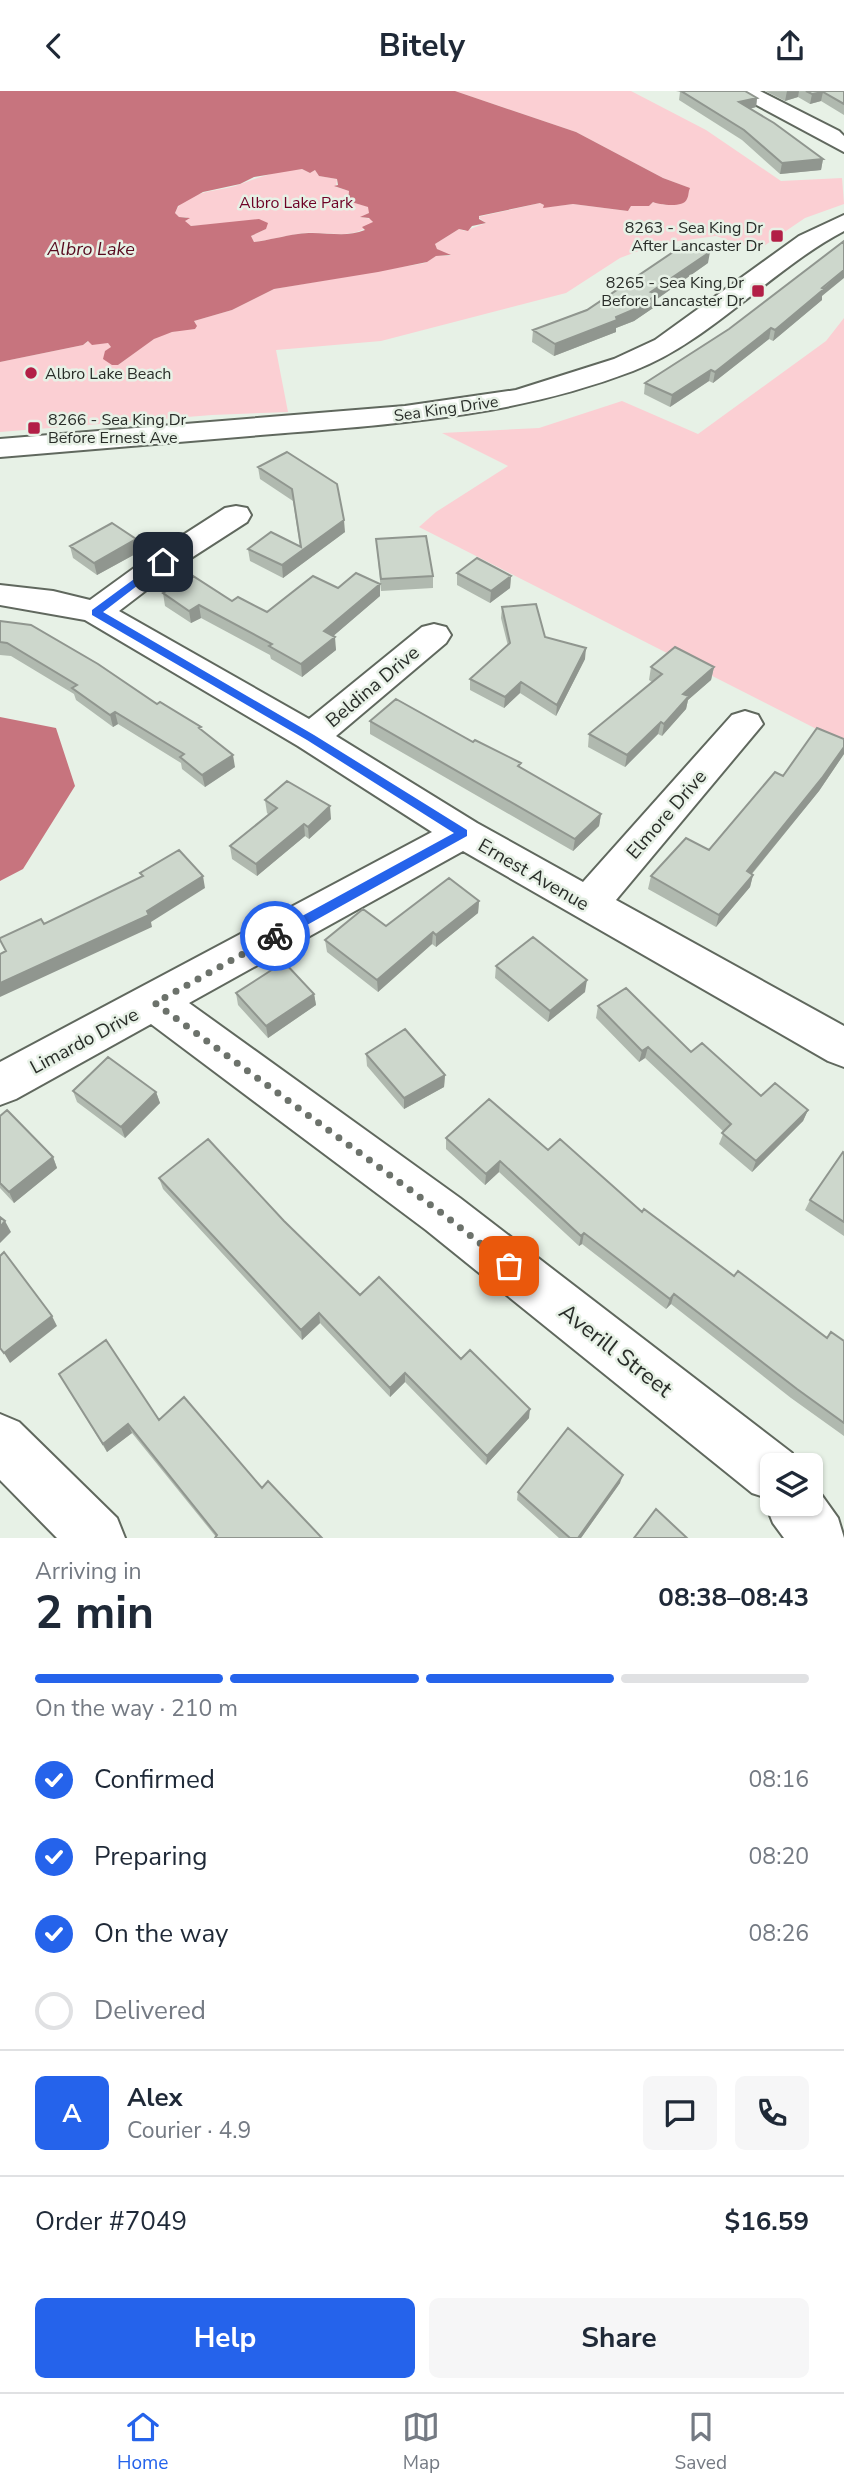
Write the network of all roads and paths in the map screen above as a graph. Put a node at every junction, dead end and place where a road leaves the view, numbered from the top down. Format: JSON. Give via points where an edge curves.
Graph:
{"nodes":[{"id":1,"x":745,"y":91,"type":"edge"},
{"id":2,"x":844,"y":117,"type":"edge"},
{"id":3,"x":808,"y":126,"type":"junction"},
{"id":4,"x":841,"y":154,"type":"edge"},
{"id":5,"x":844,"y":222,"type":"edge"},
{"id":6,"x":0,"y":447,"type":"edge"},
{"id":7,"x":236,"y":515,"type":"dead end"},
{"id":8,"x":0,"y":595,"type":"edge"},
{"id":9,"x":96,"y":612,"type":"junction"},
{"id":10,"x":434,"y":635,"type":"dead end"},
{"id":11,"x":746,"y":724,"type":"dead end"},
{"id":12,"x":311,"y":737,"type":"junction"},
{"id":13,"x":463,"y":833,"type":"junction"},
{"id":14,"x":587,"y":905,"type":"junction"},
{"id":15,"x":155,"y":1003,"type":"junction"},
{"id":16,"x":844,"y":1048,"type":"edge"},
{"id":17,"x":0,"y":1085,"type":"edge"},
{"id":18,"x":0,"y":1441,"type":"edge"},
{"id":19,"x":760,"y":1464,"type":"edge"},
{"id":20,"x":802,"y":1516,"type":"edge"},
{"id":21,"x":97,"y":1538,"type":"edge"},
{"id":22,"x":818,"y":1538,"type":"edge"}],
"edges":[{"from":1,"to":3,"type":"street"},
{"from":2,"to":3,"type":"street"},
{"from":3,"to":4,"type":"street","via":[[812,138]]},
{"from":5,"to":6,"type":"street","name":"Sea King Drive","via":[[807,241],[664,346],[624,365],[520,398],[405,415]]},
{"from":7,"to":9,"type":"street"},
{"from":8,"to":9,"type":"street","name":"Ernest Avenue"},
{"from":9,"to":12,"type":"street","name":"Ernest Avenue"},
{"from":10,"to":12,"type":"street","name":"Beldina Drive"},
{"from":11,"to":14,"type":"street","name":"Elmore Drive"},
{"from":12,"to":13,"type":"street","name":"Ernest Avenue"},
{"from":13,"to":14,"type":"street","name":"Ernest Avenue"},
{"from":13,"to":15,"type":"street","name":"Limardo Drive"},
{"from":14,"to":16,"type":"street","name":"Ernest Avenue"},
{"from":15,"to":17,"type":"street","name":"Limardo Drive"},
{"from":15,"to":19,"type":"street","name":"Averill Street","via":[[443,1214]]},
{"from":18,"to":21,"type":"street"},
{"from":20,"to":22,"type":"street"}]}
